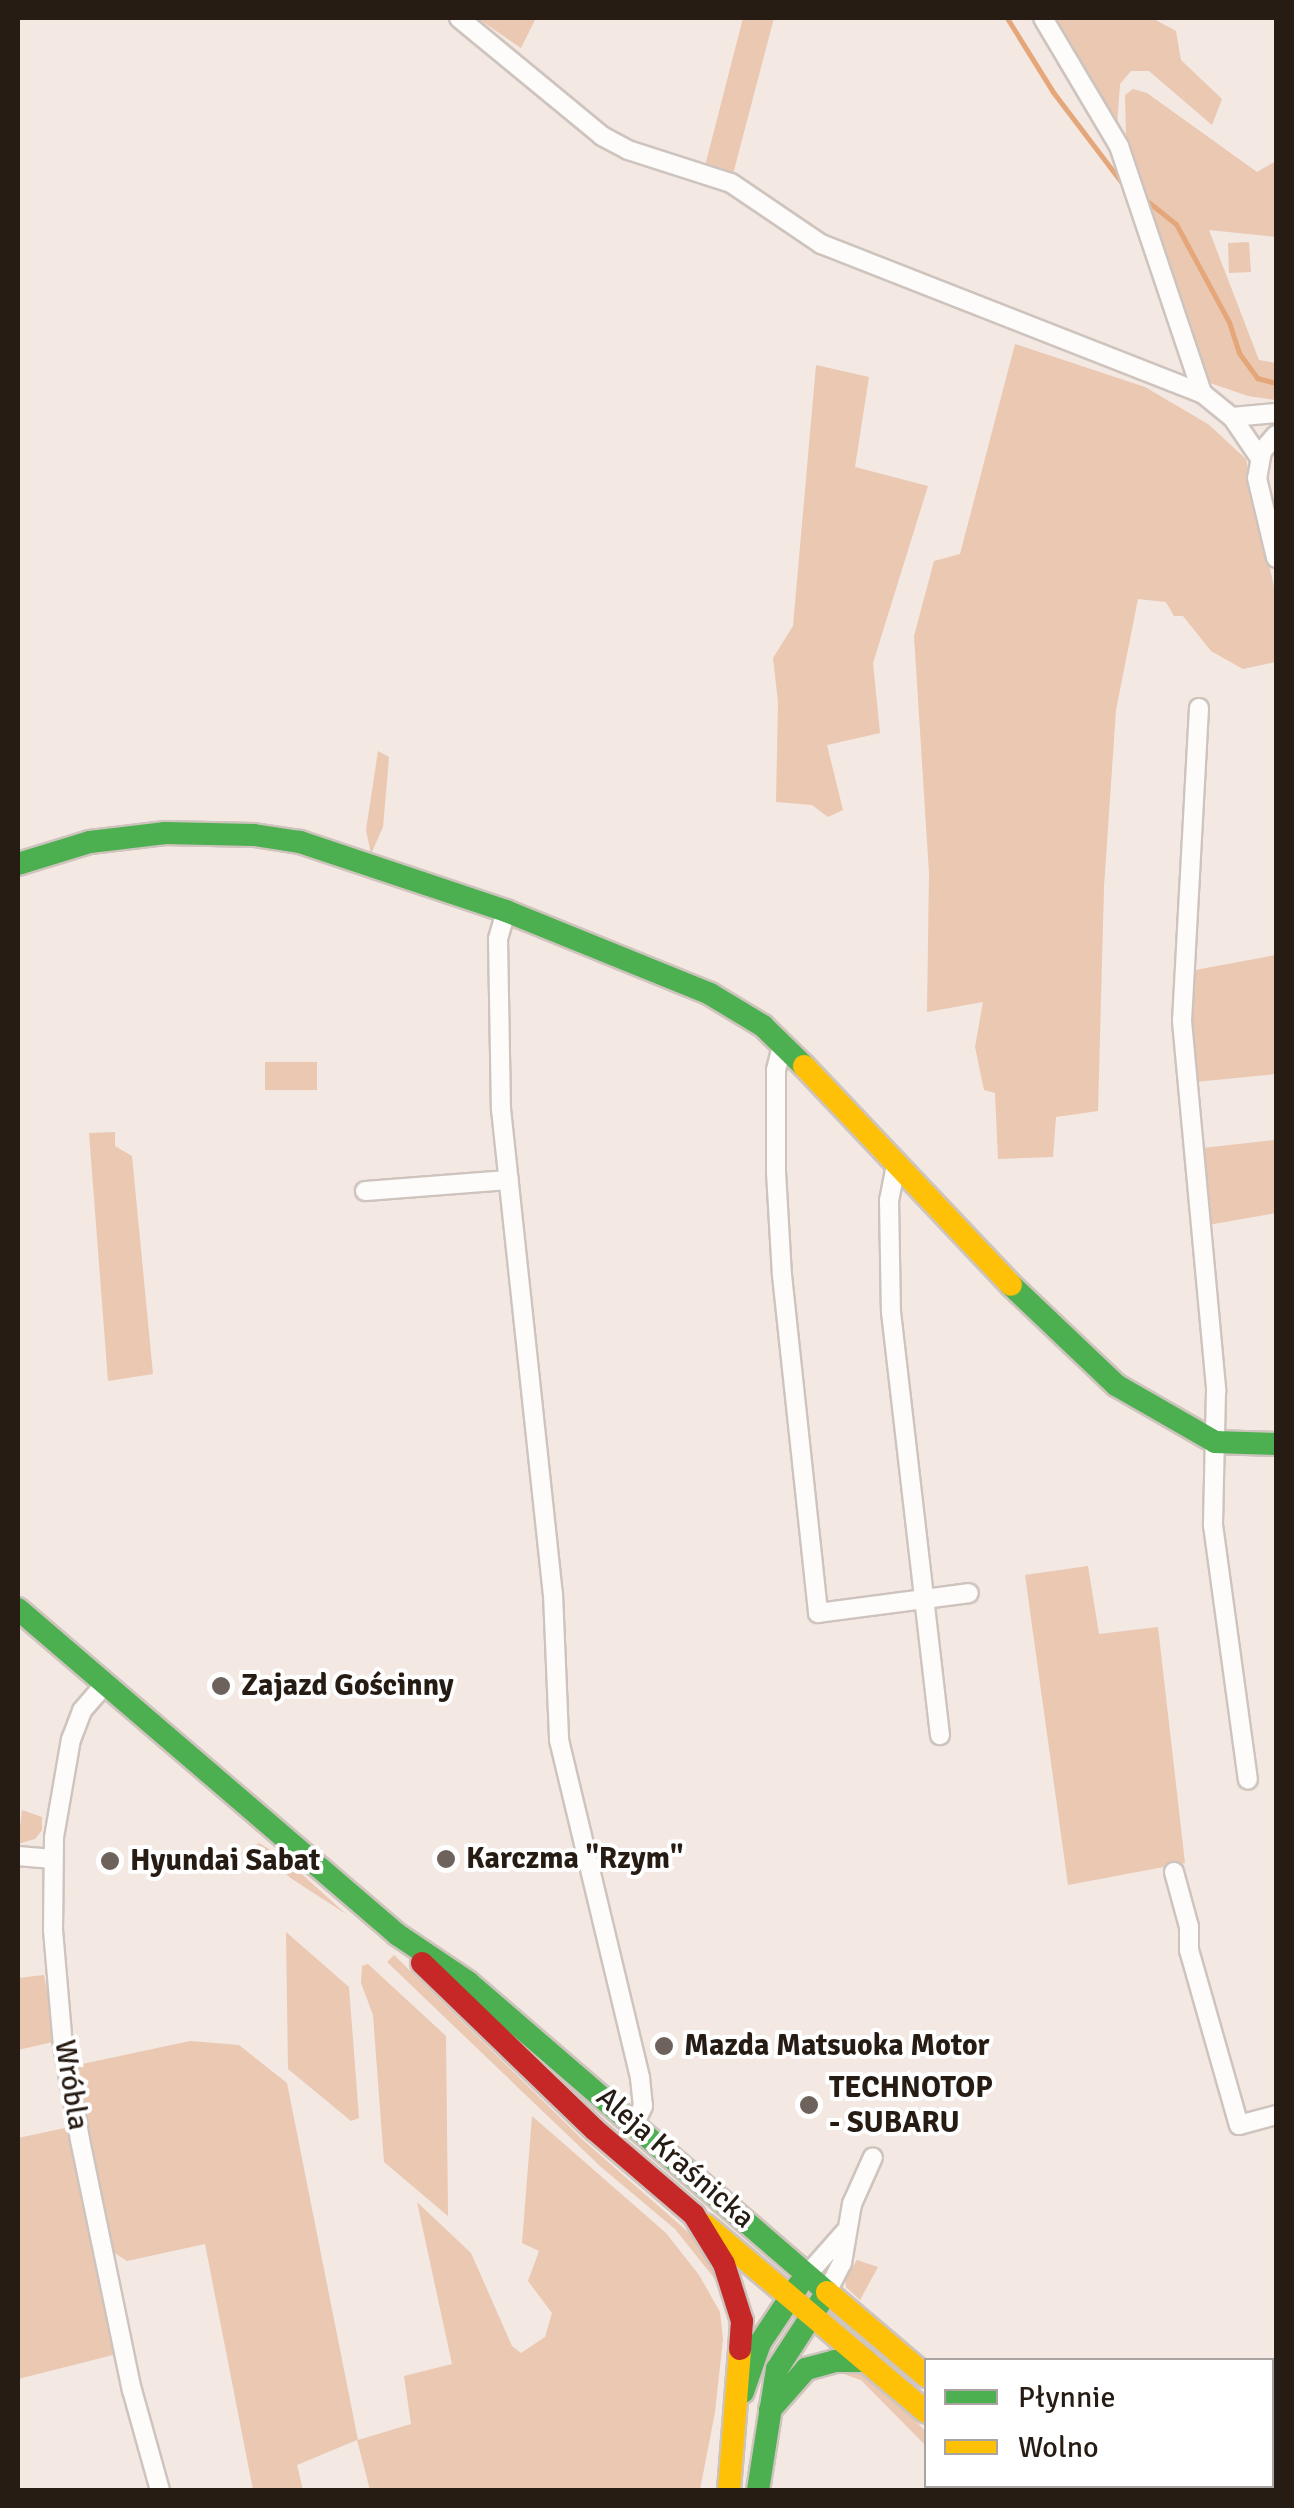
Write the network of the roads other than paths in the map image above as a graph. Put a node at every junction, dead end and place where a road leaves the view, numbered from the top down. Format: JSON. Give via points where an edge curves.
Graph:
{"nodes":[{"id":1,"x":460,"y":18,"type":"edge"},
{"id":2,"x":1043,"y":18,"type":"edge"},
{"id":3,"x":1202,"y":393,"type":"junction"},
{"id":4,"x":1276,"y":413,"type":"edge"},
{"id":5,"x":1232,"y":417,"type":"junction"},
{"id":6,"x":1276,"y":435,"type":"edge"},
{"id":7,"x":1260,"y":458,"type":"junction"},
{"id":8,"x":1276,"y":558,"type":"edge"},
{"id":9,"x":1200,"y":708,"type":"dead end"},
{"id":10,"x":18,"y":864,"type":"edge"},
{"id":11,"x":506,"y":911,"type":"junction"},
{"id":12,"x":782,"y":1046,"type":"junction"},
{"id":13,"x":896,"y":1165,"type":"junction"},
{"id":14,"x":509,"y":1180,"type":"junction"},
{"id":15,"x":365,"y":1191,"type":"dead end"},
{"id":16,"x":1216,"y":1442,"type":"junction"},
{"id":17,"x":1276,"y":1444,"type":"edge"},
{"id":18,"x":970,"y":1593,"type":"dead end"},
{"id":19,"x":922,"y":1596,"type":"junction"},
{"id":20,"x":18,"y":1608,"type":"edge"},
{"id":21,"x":106,"y":1683,"type":"junction"},
{"id":22,"x":940,"y":1735,"type":"dead end"},
{"id":23,"x":1248,"y":1780,"type":"dead end"},
{"id":24,"x":18,"y":1856,"type":"edge"},
{"id":25,"x":53,"y":1859,"type":"junction"},
{"id":26,"x":1174,"y":1872,"type":"dead end"},
{"id":27,"x":398,"y":1935,"type":"junction"},
{"id":28,"x":1276,"y":2115,"type":"edge"},
{"id":29,"x":633,"y":2127,"type":"junction"},
{"id":30,"x":873,"y":2157,"type":"dead end"},
{"id":31,"x":694,"y":2216,"type":"junction"},
{"id":32,"x":844,"y":2232,"type":"junction"},
{"id":33,"x":807,"y":2274,"type":"junction"},
{"id":34,"x":827,"y":2292,"type":"junction"},
{"id":35,"x":790,"y":2297,"type":"junction"},
{"id":36,"x":811,"y":2314,"type":"junction"},
{"id":37,"x":866,"y":2361,"type":"junction"},
{"id":38,"x":924,"y":2374,"type":"edge"},
{"id":39,"x":924,"y":2410,"type":"edge"},
{"id":40,"x":738,"y":2411,"type":"junction"},
{"id":41,"x":767,"y":2414,"type":"junction"},
{"id":42,"x":160,"y":2490,"type":"edge"},
{"id":43,"x":729,"y":2490,"type":"edge"},
{"id":44,"x":758,"y":2490,"type":"edge"}],
"edges":[{"from":1,"to":3,"type":"street","via":[[628,150],[731,184],[820,244]]},
{"from":2,"to":3,"type":"street","via":[[1120,146]]},
{"from":3,"to":5,"type":"street"},
{"from":4,"to":5,"type":"street"},
{"from":5,"to":7,"type":"street"},
{"from":6,"to":7,"type":"street"},
{"from":7,"to":8,"type":"street","via":[[1258,488]]},
{"from":9,"to":16,"type":"street","via":[[1182,1021]]},
{"from":10,"to":11,"type":"main road","via":[[116,838],[254,835],[353,858]]},
{"from":11,"to":12,"type":"main road","via":[[710,994],[763,1026]]},
{"from":11,"to":14,"type":"street","via":[[498,939]]},
{"from":12,"to":13,"type":"main road"},
{"from":12,"to":19,"type":"street","via":[[776,1070],[782,1274],[818,1613]]},
{"from":13,"to":16,"type":"main road","via":[[1116,1385]]},
{"from":13,"to":19,"type":"street","via":[[891,1312]]},
{"from":14,"to":15,"type":"street"},
{"from":14,"to":29,"type":"street","via":[[553,1594],[559,1740],[640,2078],[643,2106]]},
{"from":16,"to":17,"type":"main road"},
{"from":16,"to":23,"type":"street","via":[[1213,1525]]},
{"from":18,"to":19,"type":"street"},
{"from":19,"to":22,"type":"street"},
{"from":20,"to":21,"type":"main road","name":"Aleja Kraśnicka"},
{"from":21,"to":25,"type":"street","name":"Wróbla","via":[[75,1724]]},
{"from":21,"to":27,"type":"main road","name":"Aleja Kraśnicka"},
{"from":24,"to":25,"type":"street"},
{"from":25,"to":42,"type":"street","name":"Wróbla","via":[[64,2046],[132,2390]]},
{"from":26,"to":28,"type":"street","via":[[1238,2125]]},
{"from":27,"to":29,"type":"main road","name":"Aleja Kraśnicka","via":[[468,1982]]},
{"from":27,"to":31,"type":"main road","name":"Aleja Kraśnicka","via":[[442,1986]]},
{"from":29,"to":33,"type":"main road","name":"Aleja Kraśnicka"},
{"from":30,"to":32,"type":"street"},
{"from":31,"to":35,"type":"main road","name":"Aleja Kraśnicka"},
{"from":31,"to":40,"type":"main road","via":[[739,2301]]},
{"from":32,"to":33,"type":"street"},
{"from":32,"to":34,"type":"street","via":[[842,2264]]},
{"from":33,"to":34,"type":"main road","name":"Aleja Kraśnicka"},
{"from":33,"to":35,"type":"main road"},
{"from":34,"to":36,"type":"main road"},
{"from":34,"to":38,"type":"main road","name":"Aleja Kraśnicka"},
{"from":35,"to":36,"type":"main road","name":"Aleja Kraśnicka"},
{"from":35,"to":40,"type":"main road","via":[[760,2343]]},
{"from":36,"to":37,"type":"main road","name":"Aleja Kraśnicka"},
{"from":36,"to":41,"type":"main road","via":[[782,2358]]},
{"from":37,"to":39,"type":"main road","name":"Aleja Kraśnicka"},
{"from":37,"to":41,"type":"main road","via":[[806,2369]]},
{"from":40,"to":43,"type":"main road"},
{"from":41,"to":44,"type":"main road"}]}
